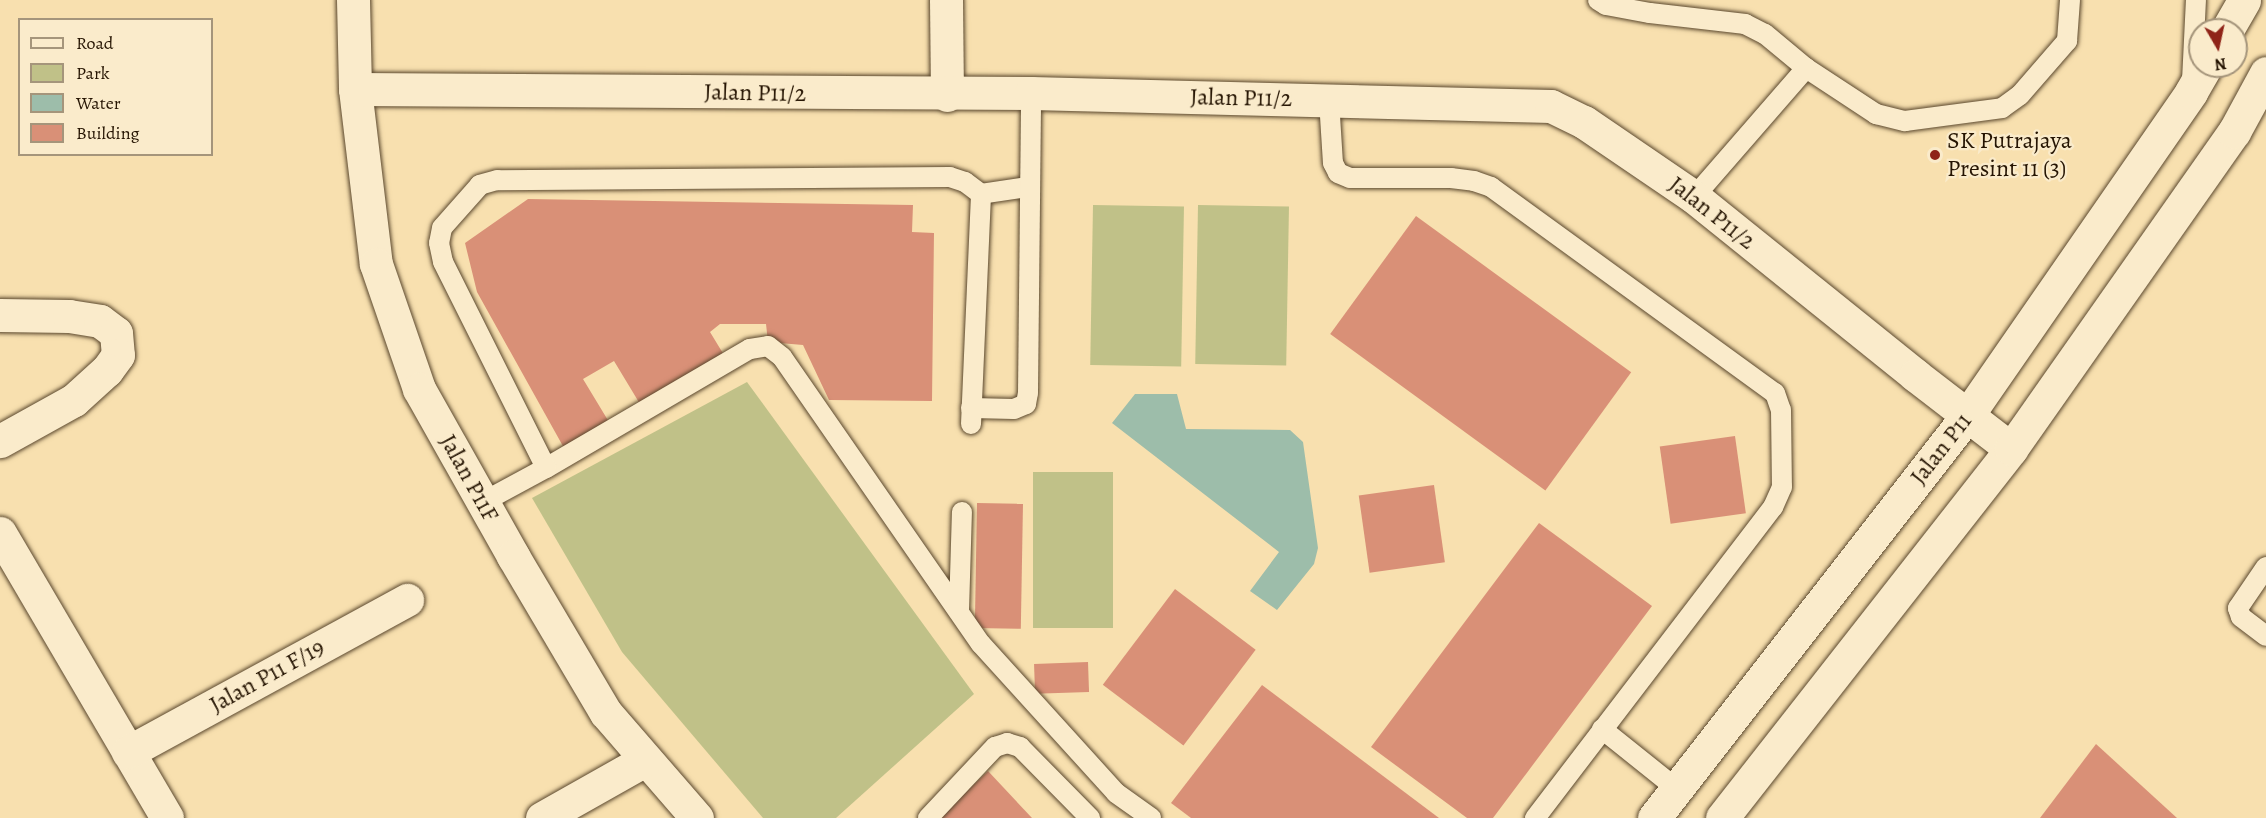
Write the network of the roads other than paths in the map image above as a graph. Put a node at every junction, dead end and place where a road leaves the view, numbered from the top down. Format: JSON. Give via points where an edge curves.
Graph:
{"nodes":[{"id":1,"x":353,"y":0,"type":"edge"},
{"id":2,"x":946,"y":0,"type":"edge"},
{"id":3,"x":1598,"y":0,"type":"edge"},
{"id":4,"x":2070,"y":0,"type":"edge"},
{"id":5,"x":2196,"y":0,"type":"edge"},
{"id":6,"x":2244,"y":0,"type":"edge"},
{"id":7,"x":2234,"y":18,"type":"edge"},
{"id":8,"x":1806,"y":68,"type":"junction"},
{"id":9,"x":2266,"y":73,"type":"edge"},
{"id":10,"x":2199,"y":79,"type":"edge"},
{"id":11,"x":356,"y":89,"type":"junction"},
{"id":12,"x":1031,"y":93,"type":"junction"},
{"id":13,"x":947,"y":95,"type":"junction"},
{"id":14,"x":1329,"y":100,"type":"junction"},
{"id":15,"x":1028,"y":187,"type":"junction"},
{"id":16,"x":981,"y":194,"type":"junction"},
{"id":17,"x":1694,"y":196,"type":"junction"},
{"id":18,"x":0,"y":315,"type":"edge"},
{"id":19,"x":1967,"y":416,"type":"junction"},
{"id":20,"x":0,"y":441,"type":"edge"},
{"id":21,"x":2011,"y":449,"type":"junction"},
{"id":22,"x":546,"y":468,"type":"junction"},
{"id":23,"x":483,"y":502,"type":"junction"},
{"id":24,"x":962,"y":512,"type":"dead end"},
{"id":25,"x":0,"y":533,"type":"edge"},
{"id":26,"x":2266,"y":567,"type":"edge"},
{"id":27,"x":12,"y":584,"type":"edge"},
{"id":28,"x":407,"y":600,"type":"dead end"},
{"id":29,"x":959,"y":611,"type":"junction"},
{"id":30,"x":2266,"y":636,"type":"edge"},
{"id":31,"x":1602,"y":729,"type":"junction"},
{"id":32,"x":128,"y":752,"type":"junction"},
{"id":33,"x":645,"y":760,"type":"junction"},
{"id":34,"x":1677,"y":789,"type":"junction"},
{"id":35,"x":167,"y":818,"type":"edge"},
{"id":36,"x":542,"y":818,"type":"edge"},
{"id":37,"x":697,"y":818,"type":"edge"},
{"id":38,"x":928,"y":818,"type":"edge"},
{"id":39,"x":1090,"y":818,"type":"edge"},
{"id":40,"x":1151,"y":818,"type":"edge"},
{"id":41,"x":1535,"y":818,"type":"edge"},
{"id":42,"x":1654,"y":818,"type":"edge"},
{"id":43,"x":1722,"y":818,"type":"edge"}],
"edges":[{"from":1,"to":11,"type":"street","name":"Jalan P11F"},
{"from":2,"to":13,"type":"street"},
{"from":3,"to":8,"type":"lane","via":[[1639,11],[1745,24],[1765,34]]},
{"from":4,"to":8,"type":"lane","via":[[2067,41],[2020,95],[2002,108],[1905,121],[1876,114]]},
{"from":5,"to":10,"type":"lane"},
{"from":6,"to":7,"type":"street"},
{"from":8,"to":17,"type":"lane"},
{"from":9,"to":21,"type":"street","via":[[2234,132]]},
{"from":10,"to":19,"type":"street","name":"Jalan P11"},
{"from":11,"to":13,"type":"street","name":"Jalan P11/2"},
{"from":11,"to":23,"type":"street","name":"Jalan P11F","via":[[376,264],[419,389]]},
{"from":12,"to":13,"type":"street","name":"Jalan P11/2"},
{"from":12,"to":14,"type":"street","name":"Jalan P11/2"},
{"from":12,"to":15,"type":"lane","via":[[1032,160]]},
{"from":14,"to":17,"type":"street","name":"Jalan P11/2","via":[[1551,106],[1584,122]]},
{"from":14,"to":31,"type":"lane","via":[[1333,163],[1338,173],[1350,178],[1451,178],[1491,187],[1775,393],[1781,410],[1782,487],[1773,507]]},
{"from":15,"to":16,"type":"lane"},
{"from":15,"to":16,"type":"lane","via":[[1026,404],[971,416]]},
{"from":16,"to":22,"type":"lane","via":[[950,177],[497,180],[480,185],[442,228],[439,243],[443,262]]},
{"from":17,"to":19,"type":"street","name":"Jalan P11/2"},
{"from":18,"to":20,"type":"street","via":[[69,316],[100,321],[116,333],[118,355],[74,400]]},
{"from":19,"to":21,"type":"street","name":"Jalan P11/2"},
{"from":19,"to":34,"type":"street","name":"Jalan P11"},
{"from":21,"to":43,"type":"street"},
{"from":22,"to":23,"type":"lane"},
{"from":22,"to":29,"type":"lane","via":[[750,350],[768,346],[782,357]]},
{"from":23,"to":33,"type":"street","name":"Jalan P11F","via":[[606,713]]},
{"from":24,"to":29,"type":"lane"},
{"from":25,"to":27,"type":"street"},
{"from":26,"to":30,"type":"lane","via":[[2238,608],[2241,617]]},
{"from":27,"to":32,"type":"street"},
{"from":28,"to":32,"type":"street","name":"Jalan P11 F/19"},
{"from":29,"to":40,"type":"lane","via":[[1001,669],[1097,773],[1116,793]]},
{"from":31,"to":34,"type":"lane"},
{"from":31,"to":41,"type":"lane"},
{"from":32,"to":35,"type":"street"},
{"from":33,"to":36,"type":"street"},
{"from":33,"to":37,"type":"street","name":"Jalan P11F"},
{"from":34,"to":42,"type":"street","name":"Jalan P11"},
{"from":38,"to":39,"type":"lane","via":[[994,747],[1007,743],[1020,747]]}]}
